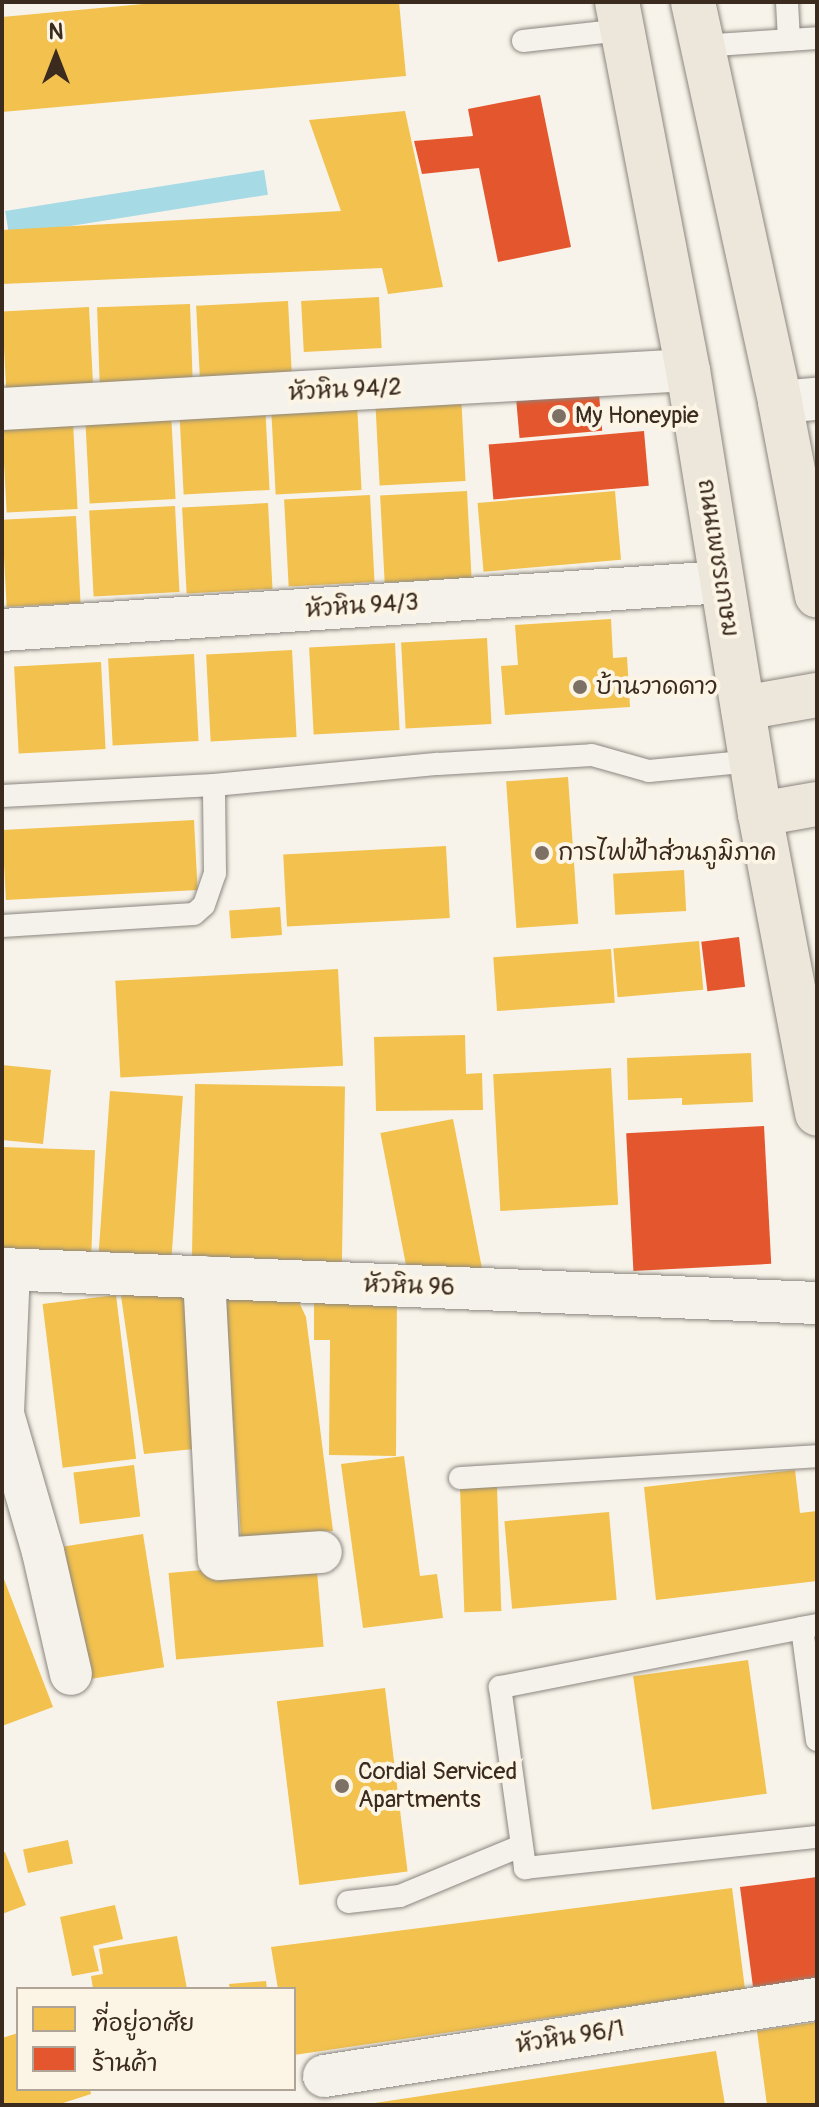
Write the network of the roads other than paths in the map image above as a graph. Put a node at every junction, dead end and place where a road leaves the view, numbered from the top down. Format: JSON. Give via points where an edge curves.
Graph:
{"nodes":[{"id":1,"x":693,"y":2,"type":"edge"},
{"id":2,"x":787,"y":2,"type":"edge"},
{"id":3,"x":620,"y":16,"type":"edge"},
{"id":4,"x":817,"y":38,"type":"edge"},
{"id":5,"x":789,"y":40,"type":"junction"},
{"id":6,"x":523,"y":41,"type":"dead end"},
{"id":7,"x":701,"y":46,"type":"junction"},
{"id":8,"x":688,"y":370,"type":"junction"},
{"id":9,"x":799,"y":400,"type":"edge"},
{"id":10,"x":2,"y":409,"type":"edge"},
{"id":11,"x":722,"y":582,"type":"junction"},
{"id":12,"x":817,"y":596,"type":"edge"},
{"id":13,"x":2,"y":630,"type":"edge"},
{"id":14,"x":817,"y":695,"type":"edge"},
{"id":15,"x":743,"y":708,"type":"junction"},
{"id":16,"x":752,"y":761,"type":"junction"},
{"id":17,"x":214,"y":785,"type":"junction"},
{"id":18,"x":2,"y":796,"type":"edge"},
{"id":19,"x":817,"y":804,"type":"edge"},
{"id":20,"x":760,"y":814,"type":"junction"},
{"id":21,"x":2,"y":926,"type":"edge"},
{"id":22,"x":817,"y":1114,"type":"edge"},
{"id":23,"x":6,"y":1269,"type":"edge"},
{"id":24,"x":204,"y":1277,"type":"junction"},
{"id":25,"x":817,"y":1303,"type":"edge"},
{"id":26,"x":817,"y":1456,"type":"edge"},
{"id":27,"x":460,"y":1478,"type":"dead end"},
{"id":28,"x":321,"y":1552,"type":"dead end"},
{"id":29,"x":809,"y":1626,"type":"edge"},
{"id":30,"x":71,"y":1674,"type":"dead end"},
{"id":31,"x":817,"y":1740,"type":"edge"},
{"id":32,"x":817,"y":1837,"type":"edge"},
{"id":33,"x":521,"y":1846,"type":"junction"},
{"id":34,"x":348,"y":1902,"type":"dead end"},
{"id":35,"x":817,"y":1999,"type":"edge"},
{"id":36,"x":324,"y":2076,"type":"dead end"}],
"edges":[{"from":1,"to":7,"type":"main road"},
{"from":2,"to":5,"type":"lane"},
{"from":3,"to":6,"type":"lane"},
{"from":3,"to":8,"type":"main road","name":"ถนนเพชรเกษม"},
{"from":4,"to":5,"type":"lane"},
{"from":5,"to":7,"type":"lane"},
{"from":7,"to":9,"type":"main road"},
{"from":8,"to":10,"type":"street","name":"หัวหิน 94/2"},
{"from":8,"to":11,"type":"main road","name":"ถนนเพชรเกษม"},
{"from":9,"to":12,"type":"main road"},
{"from":11,"to":13,"type":"street","name":"หัวหิน 94/3"},
{"from":11,"to":15,"type":"main road","name":"ถนนเพชรเกษม"},
{"from":14,"to":15,"type":"main road"},
{"from":15,"to":16,"type":"main road","name":"ถนนเพชรเกษม"},
{"from":16,"to":17,"type":"lane","via":[[649,771],[592,755]]},
{"from":16,"to":20,"type":"main road","name":"ถนนเพชรเกษม"},
{"from":17,"to":18,"type":"lane"},
{"from":17,"to":21,"type":"lane","via":[[215,873],[204,905],[194,914]]},
{"from":19,"to":20,"type":"main road"},
{"from":20,"to":22,"type":"main road","name":"ถนนเพชรเกษม"},
{"from":23,"to":24,"type":"street","name":"หัวหิน 96"},
{"from":23,"to":30,"type":"street","via":[[3,1414]]},
{"from":24,"to":25,"type":"street","name":"หัวหิน 96"},
{"from":24,"to":28,"type":"street","via":[[219,1559]]},
{"from":26,"to":27,"type":"lane"},
{"from":29,"to":31,"type":"lane"},
{"from":29,"to":33,"type":"lane","via":[[500,1687]]},
{"from":32,"to":33,"type":"lane","via":[[525,1868]]},
{"from":33,"to":34,"type":"lane","via":[[400,1896]]},
{"from":35,"to":36,"type":"street","name":"หัวหิน 96/1"}]}
